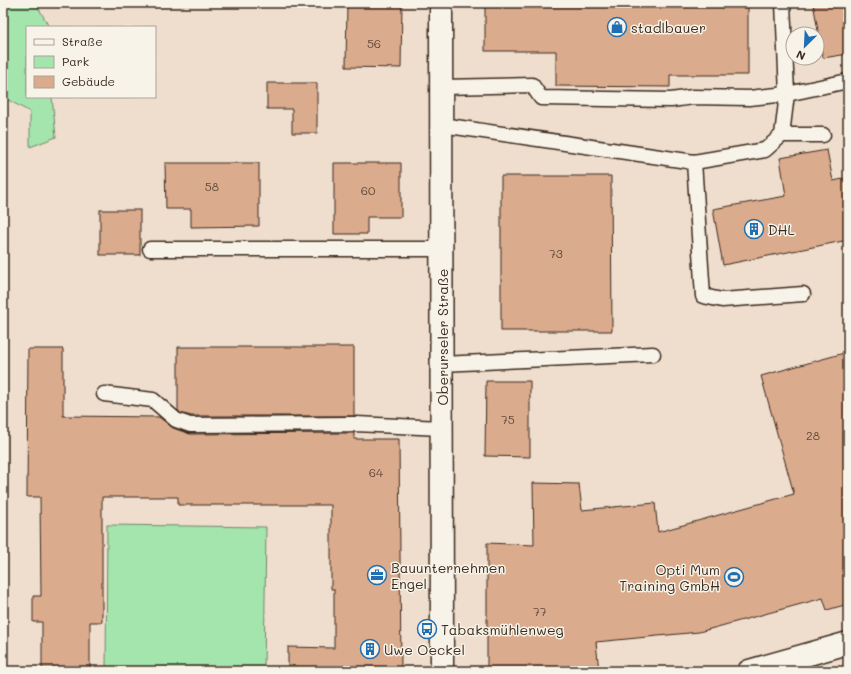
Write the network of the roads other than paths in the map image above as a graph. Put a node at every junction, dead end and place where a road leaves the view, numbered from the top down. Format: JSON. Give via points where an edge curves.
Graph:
{"nodes":[{"id":1,"x":441,"y":3,"type":"edge"},
{"id":2,"x":784,"y":3,"type":"edge"},
{"id":3,"x":848,"y":81,"type":"edge"},
{"id":4,"x":442,"y":87,"type":"junction"},
{"id":5,"x":787,"y":94,"type":"junction"},
{"id":6,"x":442,"y":125,"type":"junction"},
{"id":7,"x":823,"y":134,"type":"dead end"},
{"id":8,"x":782,"y":135,"type":"junction"},
{"id":9,"x":694,"y":162,"type":"junction"},
{"id":10,"x":150,"y":249,"type":"dead end"},
{"id":11,"x":442,"y":249,"type":"junction"},
{"id":12,"x":803,"y":294,"type":"dead end"},
{"id":13,"x":653,"y":354,"type":"dead end"},
{"id":14,"x":442,"y":364,"type":"junction"},
{"id":15,"x":104,"y":394,"type":"dead end"},
{"id":16,"x":441,"y":428,"type":"junction"},
{"id":17,"x":848,"y":643,"type":"edge"},
{"id":18,"x":442,"y":671,"type":"edge"},
{"id":19,"x":749,"y":671,"type":"edge"}],
"edges":[{"from":1,"to":4,"type":"street","name":"Oberurseler Straße"},
{"from":2,"to":5,"type":"lane"},
{"from":3,"to":5,"type":"lane"},
{"from":4,"to":5,"type":"lane","via":[[532,85],[541,98],[560,99],[671,100],[693,97],[749,98]]},
{"from":4,"to":6,"type":"street","name":"Oberurseler Straße"},
{"from":5,"to":8,"type":"lane"},
{"from":6,"to":9,"type":"lane"},
{"from":6,"to":11,"type":"street","name":"Oberurseler Straße"},
{"from":7,"to":8,"type":"lane"},
{"from":8,"to":9,"type":"lane","via":[[765,150]]},
{"from":9,"to":12,"type":"lane","via":[[703,296],[722,300]]},
{"from":10,"to":11,"type":"lane"},
{"from":11,"to":14,"type":"street","name":"Oberurseler Straße"},
{"from":13,"to":14,"type":"lane"},
{"from":14,"to":16,"type":"street","name":"Oberurseler Straße"},
{"from":15,"to":16,"type":"lane","via":[[153,400],[176,420],[190,424],[356,424]]},
{"from":16,"to":18,"type":"street","name":"Oberurseler Straße"},
{"from":17,"to":19,"type":"street"}]}
